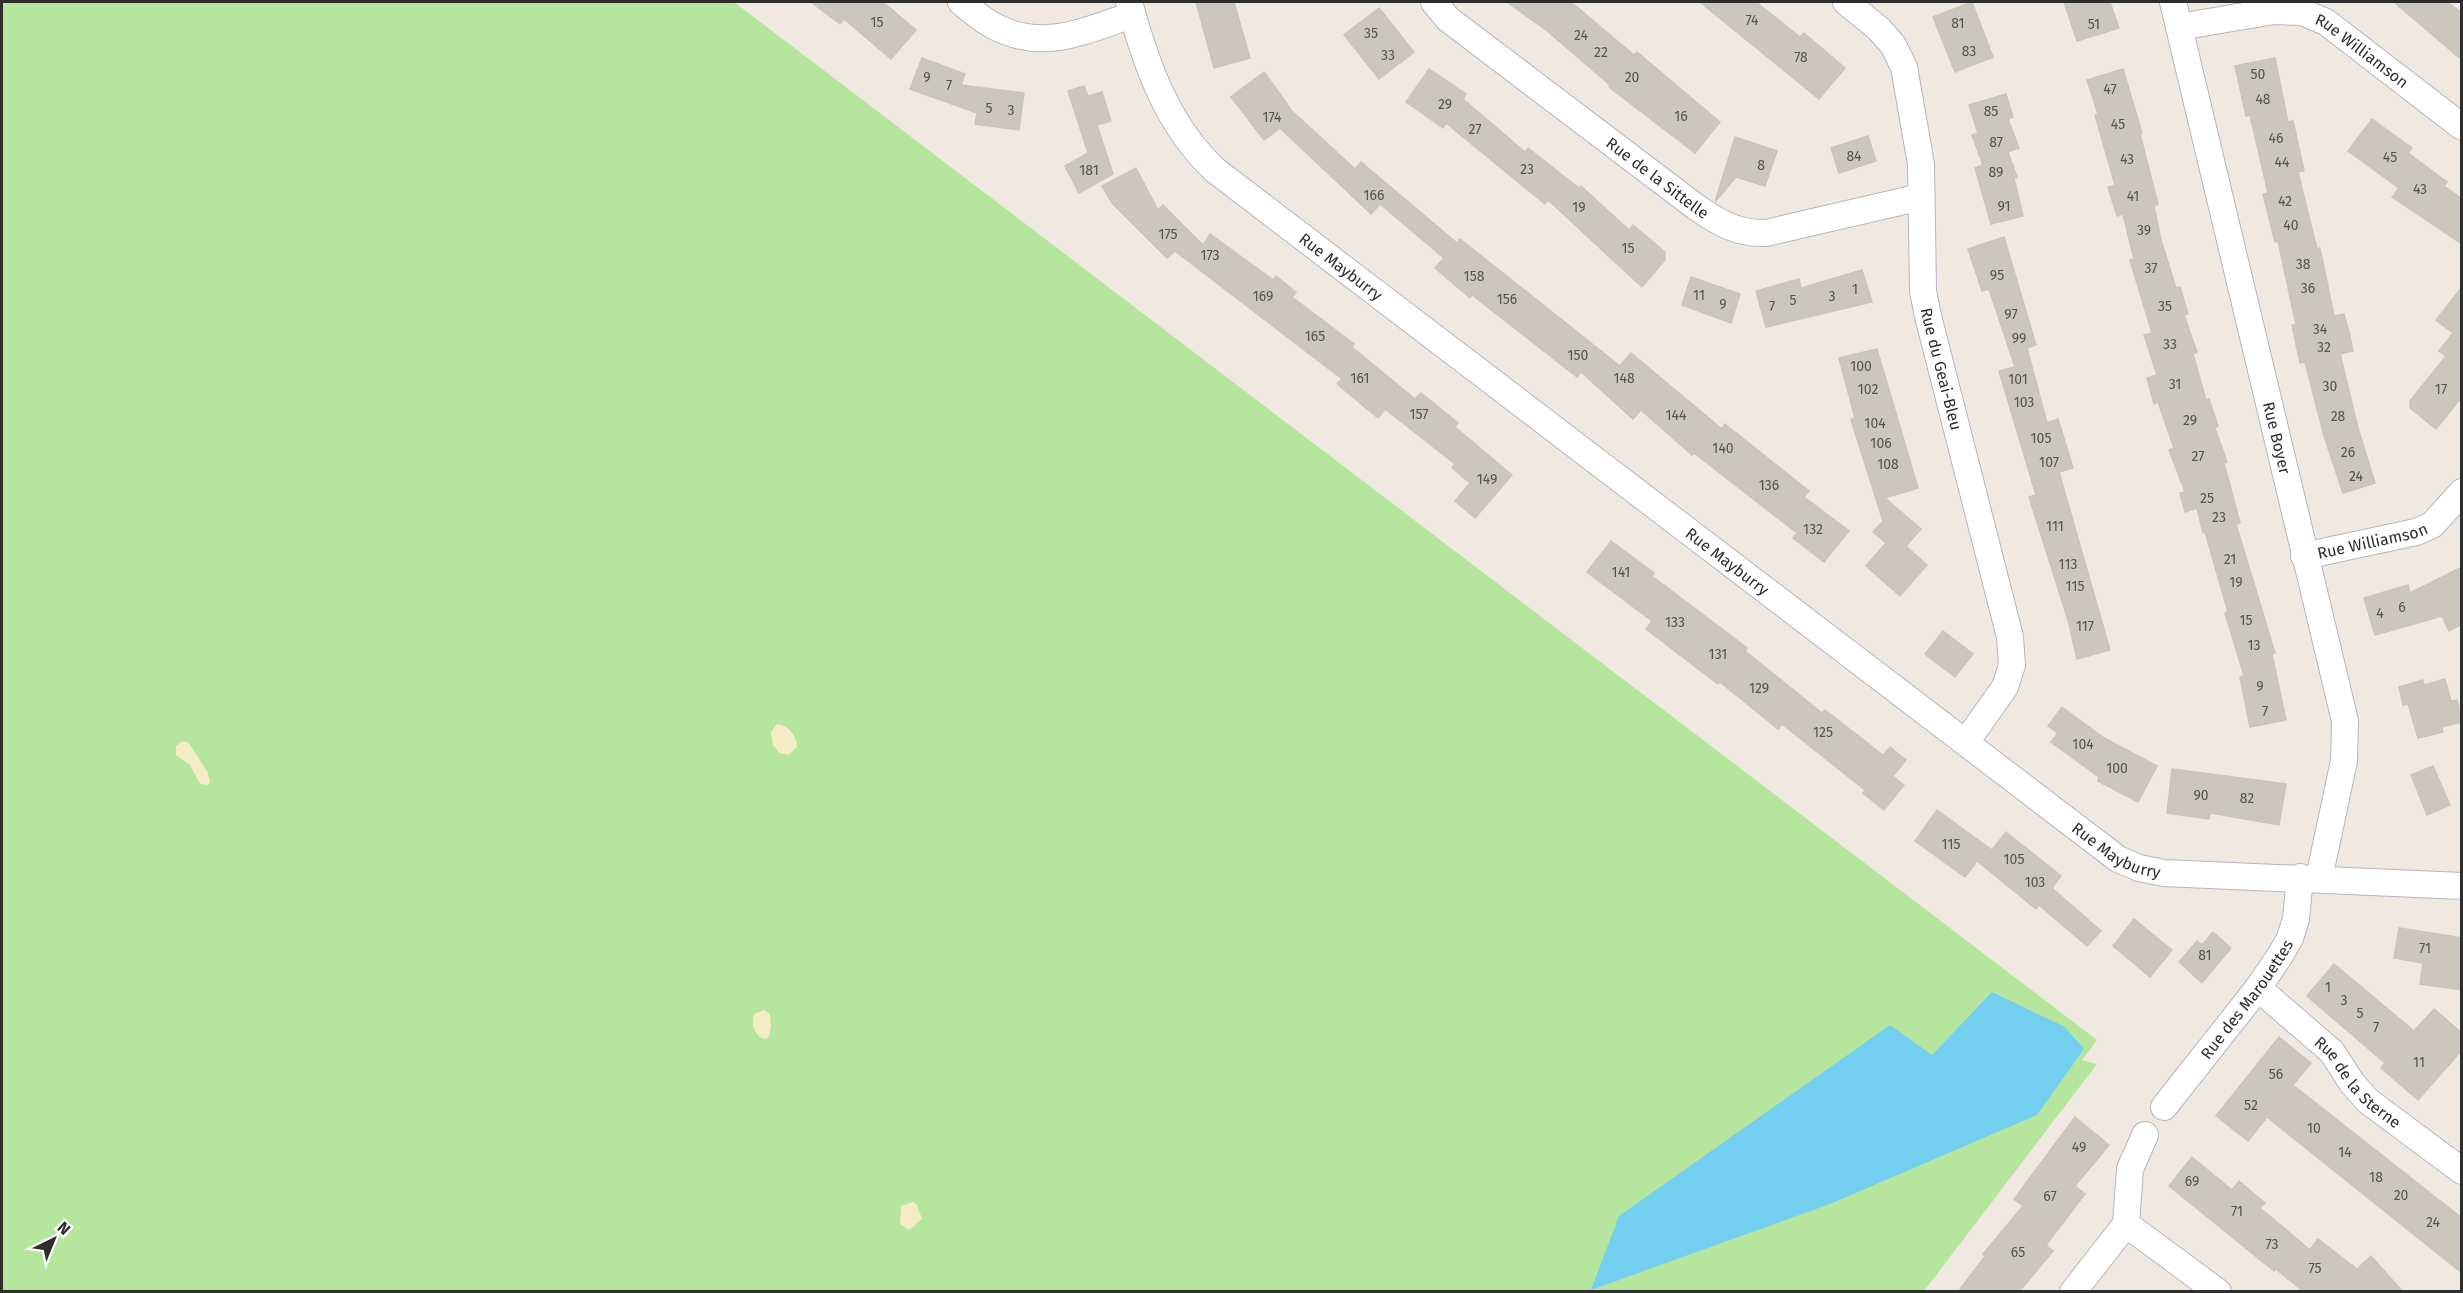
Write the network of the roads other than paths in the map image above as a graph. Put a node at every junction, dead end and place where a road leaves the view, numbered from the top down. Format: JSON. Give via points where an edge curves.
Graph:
{"nodes":[{"id":1,"x":961,"y":2,"type":"edge"},
{"id":2,"x":1434,"y":2,"type":"edge"},
{"id":3,"x":1846,"y":2,"type":"edge"},
{"id":4,"x":2173,"y":2,"type":"edge"},
{"id":5,"x":1131,"y":8,"type":"edge"},
{"id":6,"x":2179,"y":27,"type":"junction"},
{"id":7,"x":2462,"y":127,"type":"edge"},
{"id":8,"x":1921,"y":197,"type":"junction"},
{"id":9,"x":2462,"y":492,"type":"edge"},
{"id":10,"x":2304,"y":556,"type":"junction"},
{"id":11,"x":1966,"y":742,"type":"junction"},
{"id":12,"x":2310,"y":878,"type":"junction"},
{"id":13,"x":2462,"y":886,"type":"edge"},
{"id":14,"x":2258,"y":988,"type":"junction"},
{"id":15,"x":2164,"y":1107,"type":"dead end"},
{"id":16,"x":2145,"y":1135,"type":"dead end"},
{"id":17,"x":2462,"y":1171,"type":"edge"},
{"id":18,"x":2126,"y":1224,"type":"junction"},
{"id":19,"x":2073,"y":1292,"type":"edge"},
{"id":20,"x":2218,"y":1292,"type":"edge"}],
"edges":[{"from":1,"to":5,"type":"street","via":[[994,26],[1028,39],[1057,39]]},
{"from":2,"to":8,"type":"street","name":"Rue de la Sittelle","via":[[1448,19],[1696,207],[1736,230],[1766,233]]},
{"from":3,"to":8,"type":"street","name":"Rue du Geai-Bleu","via":[[1879,29],[1904,67],[1921,164]]},
{"from":4,"to":6,"type":"street","name":"Rue Boyer"},
{"from":5,"to":11,"type":"street","name":"Rue Mayburry","via":[[1171,117],[1192,147],[1216,171]]},
{"from":6,"to":7,"type":"street","name":"Rue Williamson","via":[[2274,10],[2302,12],[2326,22]]},
{"from":6,"to":10,"type":"street","name":"Rue Boyer"},
{"from":8,"to":11,"type":"street","name":"Rue du Geai-Bleu","via":[[1923,291],[1928,316],[2010,637],[2012,665],[2005,687]]},
{"from":9,"to":10,"type":"street","name":"Rue Williamson","via":[[2432,525],[2416,532]]},
{"from":10,"to":12,"type":"street","name":"Rue Boyer","via":[[2346,740]]},
{"from":11,"to":12,"type":"street","name":"Rue Mayburry","via":[[2100,847],[2139,868],[2164,873]]},
{"from":12,"to":13,"type":"street","name":"Rue Mayburry"},
{"from":12,"to":14,"type":"street","name":"Rue des Marouettes","via":[[2290,938]]},
{"from":14,"to":15,"type":"street","name":"Rue des Marouettes"},
{"from":14,"to":17,"type":"street","name":"Rue de la Sterne","via":[[2332,1052],[2368,1101]]},
{"from":16,"to":18,"type":"street","via":[[2130,1170]]},
{"from":18,"to":19,"type":"street"},
{"from":18,"to":20,"type":"street"}]}
